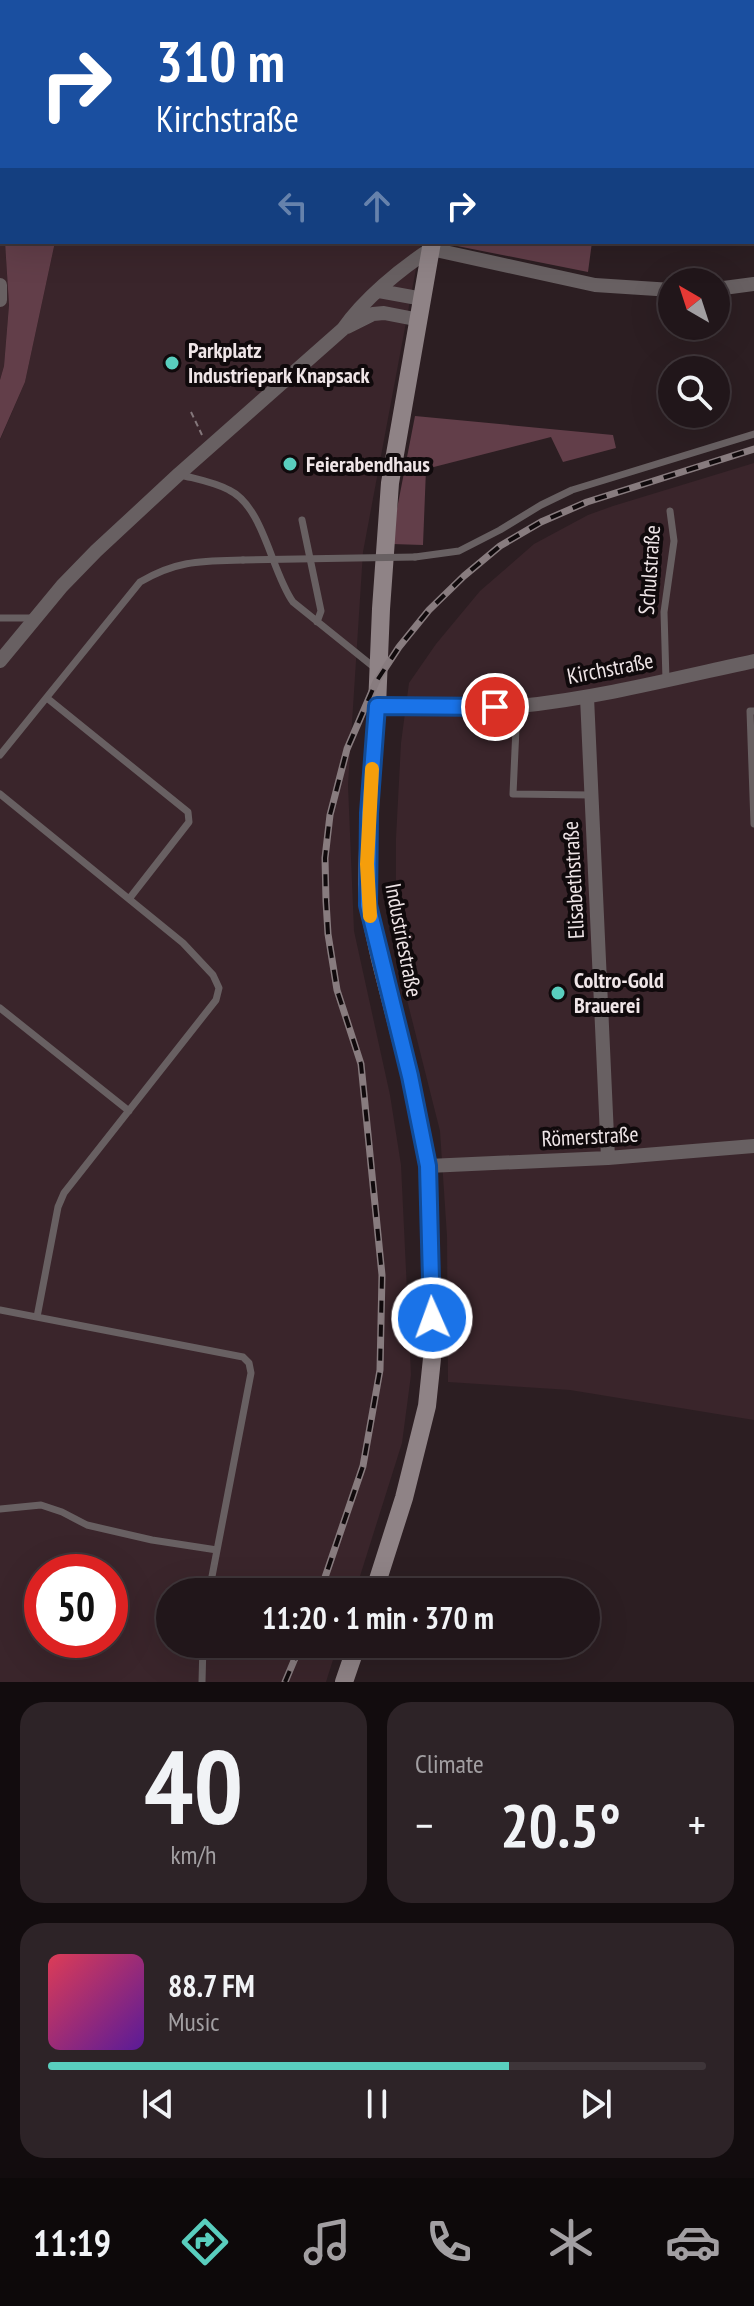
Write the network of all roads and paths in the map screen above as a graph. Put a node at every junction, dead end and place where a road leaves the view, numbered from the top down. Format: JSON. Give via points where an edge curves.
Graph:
{"nodes":[{"id":1,"x":431,"y":246,"type":"edge"},
{"id":2,"x":754,"y":284,"type":"edge"},
{"id":3,"x":0,"y":285,"type":"edge"},
{"id":4,"x":730,"y":287,"type":"edge"},
{"id":5,"x":658,"y":289,"type":"edge"},
{"id":6,"x":379,"y":291,"type":"junction"},
{"id":7,"x":423,"y":299,"type":"junction"},
{"id":8,"x":0,"y":300,"type":"edge"},
{"id":9,"x":420,"y":320,"type":"junction"},
{"id":10,"x":343,"y":329,"type":"junction"},
{"id":11,"x":191,"y":412,"type":"dead end"},
{"id":12,"x":200,"y":432,"type":"dead end"},
{"id":13,"x":754,"y":434,"type":"edge"},
{"id":14,"x":179,"y":474,"type":"junction"},
{"id":15,"x":670,"y":511,"type":"dead end"},
{"id":16,"x":302,"y":520,"type":"dead end"},
{"id":17,"x":0,"y":618,"type":"edge"},
{"id":18,"x":35,"y":618,"type":"junction"},
{"id":19,"x":317,"y":622,"type":"junction"},
{"id":20,"x":0,"y":661,"type":"edge"},
{"id":21,"x":754,"y":661,"type":"edge"},
{"id":22,"x":379,"y":671,"type":"junction"},
{"id":23,"x":666,"y":680,"type":"junction"},
{"id":24,"x":587,"y":697,"type":"junction"},
{"id":25,"x":47,"y":698,"type":"junction"},
{"id":26,"x":377,"y":706,"type":"junction"},
{"id":27,"x":517,"y":706,"type":"junction"},
{"id":28,"x":754,"y":711,"type":"edge"},
{"id":29,"x":0,"y":755,"type":"edge"},
{"id":30,"x":0,"y":794,"type":"edge"},
{"id":31,"x":591,"y":795,"type":"junction"},
{"id":32,"x":754,"y":824,"type":"edge"},
{"id":33,"x":129,"y":899,"type":"junction"},
{"id":34,"x":0,"y":1008,"type":"edge"},
{"id":35,"x":129,"y":1111,"type":"junction"},
{"id":36,"x":754,"y":1146,"type":"edge"},
{"id":37,"x":608,"y":1158,"type":"junction"},
{"id":38,"x":428,"y":1166,"type":"junction"},
{"id":39,"x":0,"y":1310,"type":"edge"},
{"id":40,"x":37,"y":1317,"type":"junction"},
{"id":41,"x":0,"y":1509,"type":"edge"},
{"id":42,"x":217,"y":1550,"type":"junction"},
{"id":43,"x":212,"y":1578,"type":"edge"},
{"id":44,"x":378,"y":1578,"type":"edge"},
{"id":45,"x":203,"y":1658,"type":"edge"},
{"id":46,"x":352,"y":1658,"type":"edge"},
{"id":47,"x":202,"y":1682,"type":"edge"},
{"id":48,"x":344,"y":1682,"type":"edge"}],
"edges":[{"from":1,"to":5,"type":"street","via":[[595,285]]},
{"from":1,"to":6,"type":"street"},
{"from":1,"to":7,"type":"main road","name":"Industriestraße"},
{"from":2,"to":4,"type":"street"},
{"from":3,"to":8,"type":"street"},
{"from":6,"to":7,"type":"street"},
{"from":6,"to":10,"type":"street"},
{"from":7,"to":9,"type":"main road","name":"Industriestraße"},
{"from":9,"to":10,"type":"street","via":[[373,314]]},
{"from":9,"to":22,"type":"main road","name":"Industriestraße","via":[[390,483]]},
{"from":10,"to":14,"type":"street"},
{"from":11,"to":12,"type":"path"},
{"from":13,"to":25,"type":"lane","bridge":true,"via":[[572,490],[459,551],[415,557],[188,562],[160,570],[140,582]]},
{"from":14,"to":18,"type":"street","via":[[87,560]]},
{"from":14,"to":19,"type":"lane","via":[[231,490],[245,502],[283,589]]},
{"from":15,"to":23,"type":"lane","name":"Schulstraße","via":[[674,541],[664,612]]},
{"from":16,"to":19,"type":"lane","via":[[321,611]]},
{"from":17,"to":18,"type":"lane"},
{"from":18,"to":20,"type":"street"},
{"from":19,"to":22,"type":"lane"},
{"from":21,"to":23,"type":"street","name":"Kirchstraße"},
{"from":22,"to":26,"type":"main road","name":"Industriestraße"},
{"from":23,"to":24,"type":"street","name":"Kirchstraße"},
{"from":24,"to":27,"type":"street","name":"Kirchstraße"},
{"from":24,"to":31,"type":"street","name":"Elisabethstraße"},
{"from":25,"to":29,"type":"lane"},
{"from":25,"to":33,"type":"lane","via":[[188,812],[189,822]]},
{"from":26,"to":27,"type":"street","name":"Kirchstraße"},
{"from":26,"to":38,"type":"main road","name":"Industriestraße","via":[[368,905]]},
{"from":27,"to":31,"type":"lane","via":[[513,794]]},
{"from":28,"to":32,"type":"lane"},
{"from":30,"to":33,"type":"lane"},
{"from":31,"to":37,"type":"street","name":"Elisabethstraße"},
{"from":33,"to":35,"type":"lane","via":[[183,943],[219,988],[216,1000]]},
{"from":34,"to":35,"type":"lane"},
{"from":35,"to":40,"type":"lane","via":[[64,1193]]},
{"from":36,"to":37,"type":"street","name":"Römerstraße"},
{"from":37,"to":38,"type":"street","name":"Römerstraße"},
{"from":38,"to":44,"type":"main road","name":"Industriestraße","via":[[433,1349],[427,1406]]},
{"from":39,"to":40,"type":"lane"},
{"from":40,"to":42,"type":"lane","via":[[243,1357],[249,1363]]},
{"from":41,"to":42,"type":"lane","via":[[41,1505],[87,1525]]},
{"from":42,"to":43,"type":"lane"},
{"from":45,"to":47,"type":"lane"},
{"from":46,"to":48,"type":"main road"}]}
